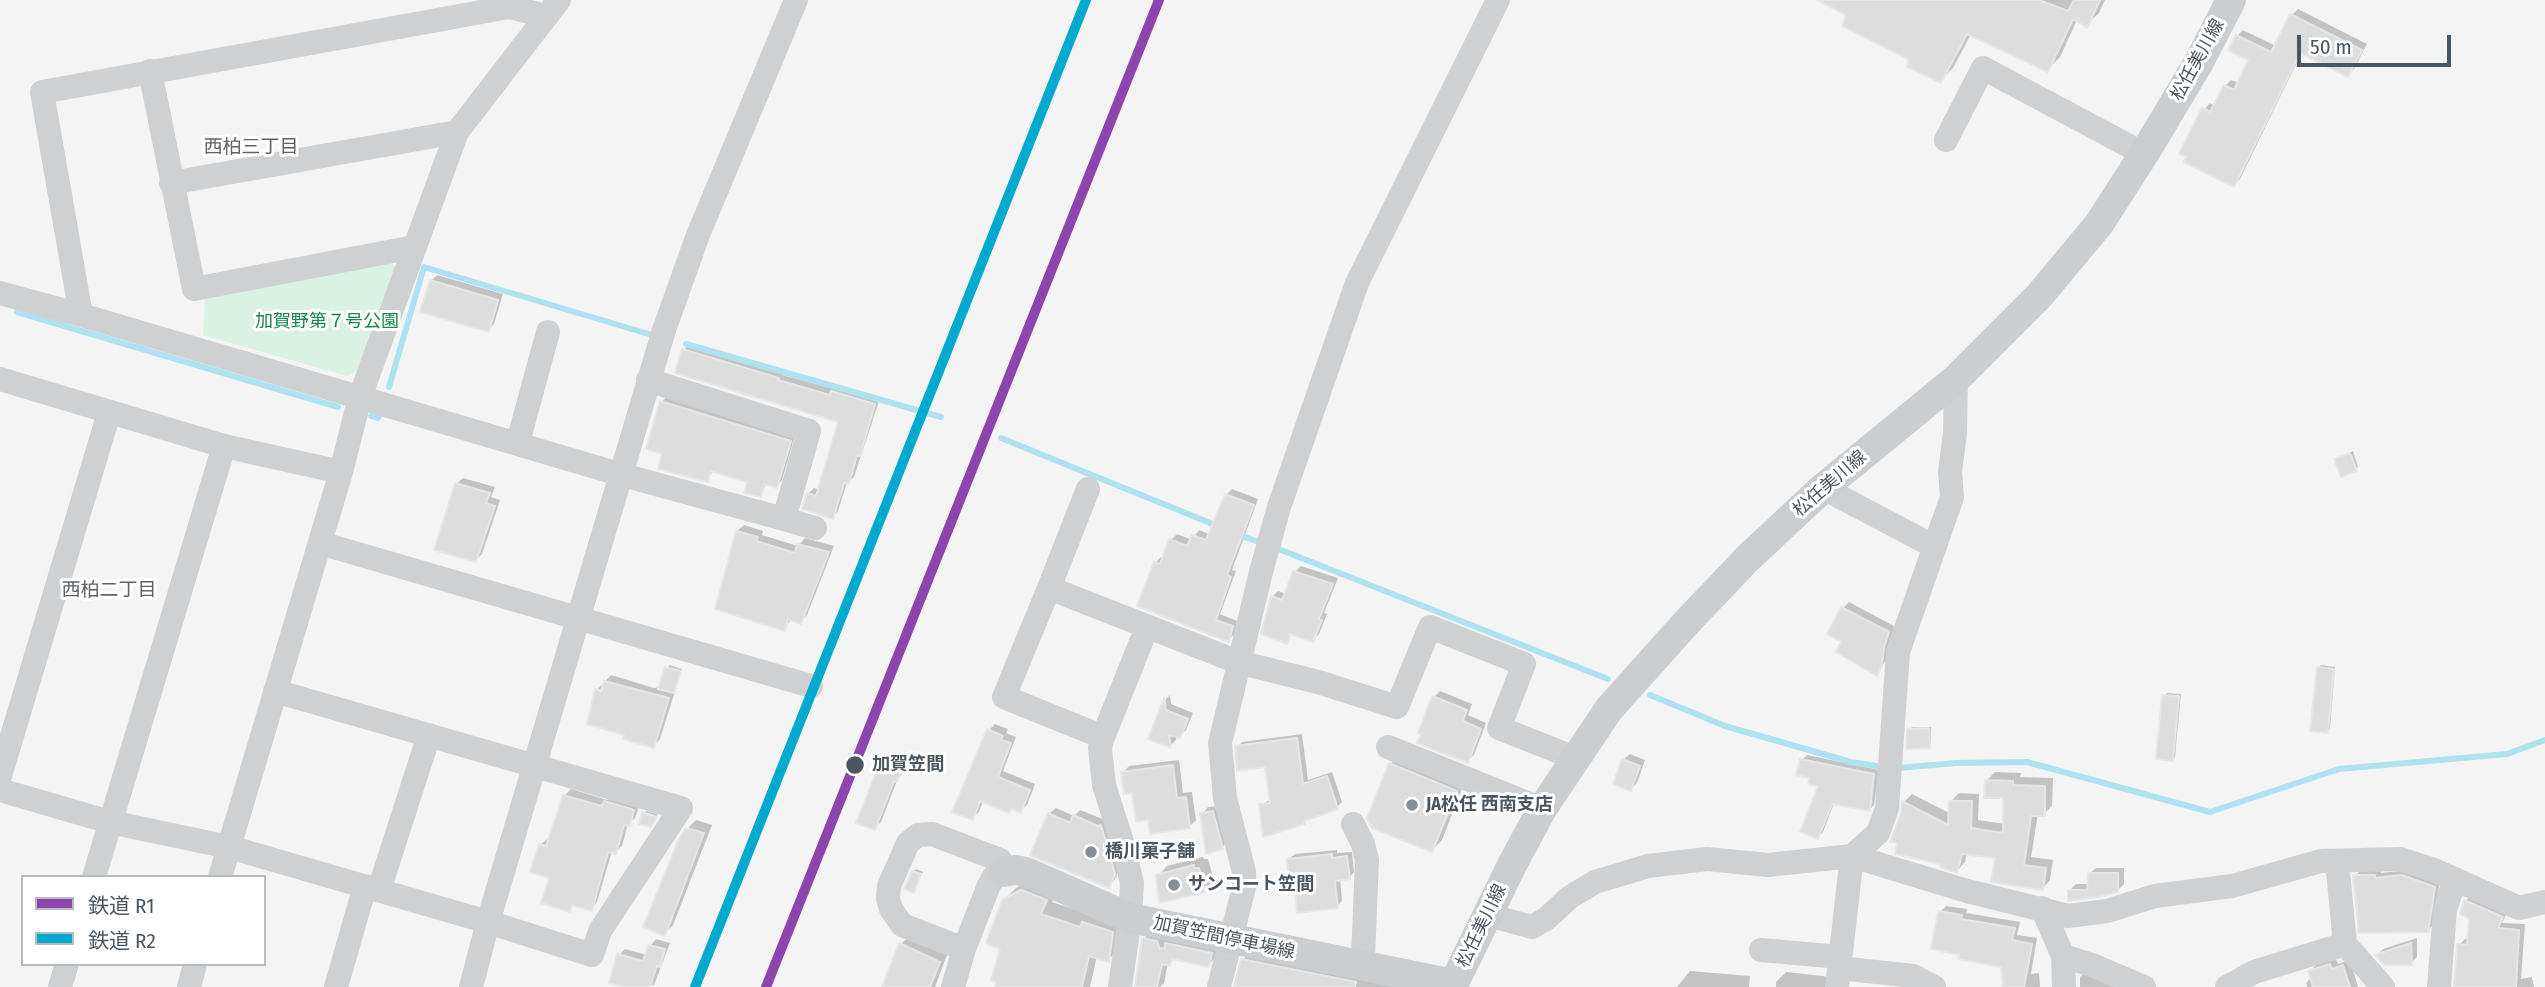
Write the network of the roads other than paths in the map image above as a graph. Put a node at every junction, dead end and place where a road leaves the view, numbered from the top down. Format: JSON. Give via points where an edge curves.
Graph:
{"nodes":[{"id":1,"x":796,"y":0,"type":"edge"},
{"id":2,"x":1498,"y":0,"type":"edge"},
{"id":3,"x":2231,"y":0,"type":"edge"},
{"id":4,"x":553,"y":8,"type":"edge"},
{"id":5,"x":150,"y":71,"type":"junction"},
{"id":6,"x":457,"y":132,"type":"junction"},
{"id":7,"x":1946,"y":140,"type":"dead end"},
{"id":8,"x":2144,"y":154,"type":"junction"},
{"id":9,"x":172,"y":183,"type":"junction"},
{"id":10,"x":414,"y":247,"type":"junction"},
{"id":11,"x":0,"y":293,"type":"edge"},
{"id":12,"x":81,"y":314,"type":"junction"},
{"id":13,"x":548,"y":332,"type":"dead end"},
{"id":14,"x":0,"y":379,"type":"edge"},
{"id":15,"x":1956,"y":379,"type":"junction"},
{"id":16,"x":648,"y":380,"type":"junction"},
{"id":17,"x":360,"y":397,"type":"junction"},
{"id":18,"x":109,"y":413,"type":"junction"},
{"id":19,"x":518,"y":442,"type":"junction"},
{"id":20,"x":224,"y":446,"type":"junction"},
{"id":21,"x":341,"y":472,"type":"junction"},
{"id":22,"x":620,"y":474,"type":"junction"},
{"id":23,"x":1823,"y":488,"type":"junction"},
{"id":24,"x":1088,"y":489,"type":"dead end"},
{"id":25,"x":784,"y":519,"type":"junction"},
{"id":26,"x":815,"y":528,"type":"dead end"},
{"id":27,"x":320,"y":543,"type":"junction"},
{"id":28,"x":1935,"y":547,"type":"junction"},
{"id":29,"x":1049,"y":588,"type":"junction"},
{"id":30,"x":580,"y":619,"type":"junction"},
{"id":31,"x":1147,"y":626,"type":"junction"},
{"id":32,"x":1238,"y":662,"type":"junction"},
{"id":33,"x":811,"y":686,"type":"dead end"},
{"id":34,"x":275,"y":691,"type":"junction"},
{"id":35,"x":429,"y":735,"type":"junction"},
{"id":36,"x":1103,"y":737,"type":"junction"},
{"id":37,"x":1388,"y":747,"type":"dead end"},
{"id":38,"x":1575,"y":758,"type":"junction"},
{"id":39,"x":534,"y":765,"type":"junction"},
{"id":40,"x":0,"y":776,"type":"edge"},
{"id":41,"x":0,"y":790,"type":"edge"},
{"id":42,"x":1542,"y":809,"type":"junction"},
{"id":43,"x":110,"y":822,"type":"junction"},
{"id":44,"x":1353,"y":824,"type":"dead end"},
{"id":45,"x":229,"y":847,"type":"junction"},
{"id":46,"x":1852,"y":856,"type":"junction"},
{"id":47,"x":2337,"y":861,"type":"junction"},
{"id":48,"x":1003,"y":872,"type":"junction"},
{"id":49,"x":94,"y":875,"type":"edge"},
{"id":50,"x":221,"y":875,"type":"edge"},
{"id":51,"x":2455,"y":879,"type":"junction"},
{"id":52,"x":372,"y":888,"type":"junction"},
{"id":53,"x":2545,"y":902,"type":"edge"},
{"id":54,"x":2042,"y":908,"type":"junction"},
{"id":55,"x":1488,"y":915,"type":"junction"},
{"id":56,"x":1130,"y":918,"type":"junction"},
{"id":57,"x":488,"y":922,"type":"junction"},
{"id":58,"x":1232,"y":940,"type":"junction"},
{"id":59,"x":2345,"y":944,"type":"junction"},
{"id":60,"x":964,"y":949,"type":"junction"},
{"id":61,"x":1761,"y":950,"type":"dead end"},
{"id":62,"x":2063,"y":956,"type":"junction"},
{"id":63,"x":1363,"y":958,"type":"dead end"},
{"id":64,"x":66,"y":966,"type":"edge"},
{"id":65,"x":194,"y":966,"type":"edge"},
{"id":66,"x":1839,"y":971,"type":"edge"},
{"id":67,"x":1453,"y":985,"type":"edge"},
{"id":68,"x":60,"y":987,"type":"edge"},
{"id":69,"x":189,"y":987,"type":"edge"},
{"id":70,"x":336,"y":987,"type":"edge"},
{"id":71,"x":471,"y":987,"type":"edge"},
{"id":72,"x":953,"y":987,"type":"edge"},
{"id":73,"x":1120,"y":987,"type":"edge"},
{"id":74,"x":1219,"y":987,"type":"edge"},
{"id":75,"x":1934,"y":987,"type":"edge"},
{"id":76,"x":2064,"y":987,"type":"edge"},
{"id":77,"x":2144,"y":987,"type":"edge"},
{"id":78,"x":2227,"y":987,"type":"edge"},
{"id":79,"x":2383,"y":987,"type":"edge"},
{"id":80,"x":2439,"y":987,"type":"edge"}],
"edges":[{"from":1,"to":16,"type":"street","via":[[698,235]]},
{"from":2,"to":32,"type":"street","via":[[1357,283],[1279,507]]},
{"from":3,"to":8,"type":"main road","name":"松任美川線"},
{"from":4,"to":5,"type":"street","via":[[509,7]]},
{"from":4,"to":6,"type":"street"},
{"from":5,"to":9,"type":"street"},
{"from":5,"to":12,"type":"street","via":[[42,92]]},
{"from":6,"to":9,"type":"street"},
{"from":6,"to":10,"type":"street"},
{"from":7,"to":8,"type":"street","via":[[1983,68]]},
{"from":8,"to":15,"type":"main road","name":"松任美川線","via":[[2099,224],[2039,296]]},
{"from":9,"to":10,"type":"street","via":[[194,289]]},
{"from":10,"to":17,"type":"street"},
{"from":11,"to":12,"type":"street"},
{"from":12,"to":17,"type":"street"},
{"from":13,"to":19,"type":"street"},
{"from":14,"to":18,"type":"street"},
{"from":15,"to":23,"type":"main road","name":"松任美川線"},
{"from":15,"to":28,"type":"street","via":[[1952,497]]},
{"from":16,"to":22,"type":"street"},
{"from":16,"to":25,"type":"street","via":[[809,431]]},
{"from":17,"to":19,"type":"street"},
{"from":17,"to":21,"type":"street"},
{"from":18,"to":20,"type":"street"},
{"from":18,"to":40,"type":"street"},
{"from":19,"to":22,"type":"street"},
{"from":20,"to":21,"type":"street"},
{"from":20,"to":43,"type":"street"},
{"from":21,"to":27,"type":"street"},
{"from":22,"to":25,"type":"street"},
{"from":22,"to":30,"type":"street"},
{"from":23,"to":28,"type":"street"},
{"from":23,"to":38,"type":"main road","name":"松任美川線","via":[[1687,622],[1609,709]]},
{"from":24,"to":29,"type":"street"},
{"from":25,"to":26,"type":"street"},
{"from":27,"to":30,"type":"street"},
{"from":27,"to":34,"type":"street"},
{"from":28,"to":46,"type":"street","via":[[1898,652],[1887,808],[1878,833]]},
{"from":29,"to":31,"type":"street"},
{"from":29,"to":36,"type":"street","via":[[1004,697]]},
{"from":30,"to":33,"type":"street"},
{"from":30,"to":39,"type":"street"},
{"from":31,"to":32,"type":"street"},
{"from":31,"to":36,"type":"street"},
{"from":32,"to":38,"type":"street","via":[[1397,707],[1430,627],[1524,664],[1499,728]]},
{"from":32,"to":58,"type":"street","via":[[1220,743],[1225,798],[1244,873]]},
{"from":34,"to":35,"type":"street"},
{"from":34,"to":45,"type":"street"},
{"from":35,"to":39,"type":"street"},
{"from":35,"to":52,"type":"street"},
{"from":36,"to":56,"type":"street","via":[[1104,785],[1132,883]]},
{"from":37,"to":42,"type":"street"},
{"from":38,"to":42,"type":"main road","name":"松任美川線"},
{"from":39,"to":57,"type":"street"},
{"from":39,"to":57,"type":"street","via":[[681,808],[600,931],[592,955]]},
{"from":41,"to":43,"type":"street"},
{"from":42,"to":55,"type":"main road","name":"松任美川線"},
{"from":43,"to":45,"type":"street"},
{"from":43,"to":49,"type":"street"},
{"from":44,"to":63,"type":"street","via":[[1367,860]]},
{"from":45,"to":50,"type":"street"},
{"from":45,"to":52,"type":"street"},
{"from":46,"to":54,"type":"street"},
{"from":46,"to":55,"type":"street","via":[[1769,865],[1707,859],[1648,866],[1595,882],[1532,927]]},
{"from":46,"to":66,"type":"street"},
{"from":47,"to":51,"type":"street","via":[[2400,859]]},
{"from":47,"to":54,"type":"street","via":[[2321,861],[2232,886],[2155,896],[2106,911],[2068,916]]},
{"from":47,"to":59,"type":"street"},
{"from":48,"to":56,"type":"main road","name":"加賀笠間停車場線","via":[[1026,872]]},
{"from":48,"to":60,"type":"street","via":[[989,885]]},
{"from":48,"to":60,"type":"street","via":[[1000,860],[932,834],[918,835],[908,843],[889,886],[895,917],[902,925]]},
{"from":51,"to":53,"type":"street","via":[[2519,908]]},
{"from":51,"to":80,"type":"street","via":[[2445,910]]},
{"from":52,"to":57,"type":"street"},
{"from":52,"to":70,"type":"street"},
{"from":54,"to":62,"type":"street"},
{"from":55,"to":67,"type":"main road","name":"松任美川線"},
{"from":56,"to":58,"type":"main road","name":"加賀笠間停車場線"},
{"from":56,"to":73,"type":"street"},
{"from":57,"to":71,"type":"street"},
{"from":58,"to":67,"type":"main road","name":"加賀笠間停車場線"},
{"from":58,"to":74,"type":"street"},
{"from":59,"to":78,"type":"street","via":[[2254,972]]},
{"from":59,"to":79,"type":"street"},
{"from":60,"to":72,"type":"street"},
{"from":61,"to":66,"type":"street"},
{"from":62,"to":76,"type":"street"},
{"from":62,"to":77,"type":"street"},
{"from":64,"to":68,"type":"street"},
{"from":65,"to":69,"type":"street"},
{"from":66,"to":75,"type":"street","via":[[1913,976]]}]}
